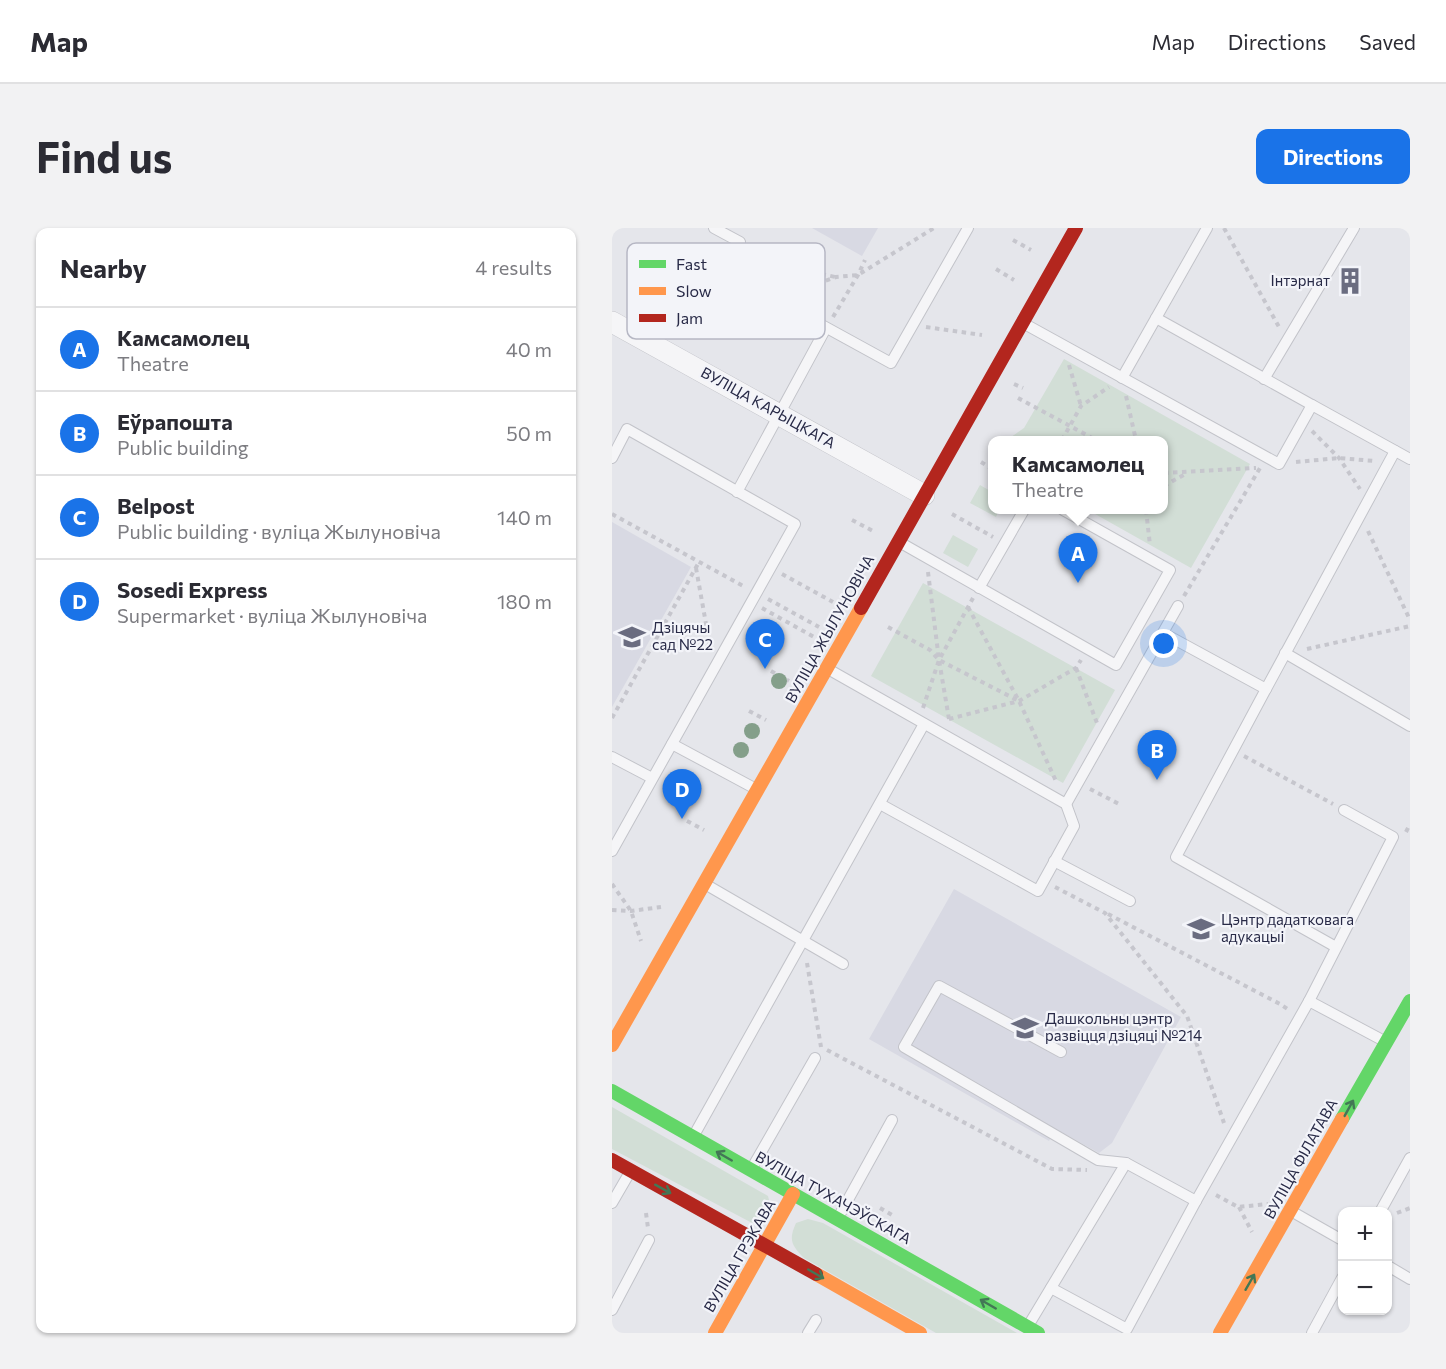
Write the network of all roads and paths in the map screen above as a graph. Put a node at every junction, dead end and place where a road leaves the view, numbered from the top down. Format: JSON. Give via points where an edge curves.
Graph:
{"nodes":[{"id":1,"x":714,"y":228,"type":"edge"},
{"id":2,"x":934,"y":228,"type":"edge"},
{"id":3,"x":968,"y":228,"type":"edge"},
{"id":4,"x":1076,"y":228,"type":"edge"},
{"id":5,"x":1207,"y":228,"type":"edge"},
{"id":6,"x":1224,"y":228,"type":"edge"},
{"id":7,"x":1354,"y":228,"type":"edge"},
{"id":8,"x":1013,"y":240,"type":"dead end"},
{"id":9,"x":740,"y":243,"type":"edge"},
{"id":10,"x":1031,"y":250,"type":"dead end"},
{"id":11,"x":865,"y":260,"type":"dead end"},
{"id":12,"x":996,"y":269,"type":"dead end"},
{"id":13,"x":825,"y":275,"type":"edge"},
{"id":14,"x":858,"y":275,"type":"junction"},
{"id":15,"x":836,"y":277,"type":"junction"},
{"id":16,"x":1014,"y":280,"type":"dead end"},
{"id":17,"x":825,"y":281,"type":"edge"},
{"id":18,"x":1156,"y":318,"type":"junction"},
{"id":19,"x":612,"y":322,"type":"edge"},
{"id":20,"x":1023,"y":323,"type":"junction"},
{"id":21,"x":913,"y":325,"type":"junction"},
{"id":22,"x":826,"y":328,"type":"joint"},
{"id":23,"x":627,"y":330,"type":"edge"},
{"id":24,"x":982,"y":335,"type":"dead end"},
{"id":25,"x":643,"y":339,"type":"edge"},
{"id":26,"x":820,"y":339,"type":"edge"},
{"id":27,"x":1286,"y":340,"type":"junction"},
{"id":28,"x":1122,"y":378,"type":"junction"},
{"id":29,"x":1264,"y":379,"type":"junction"},
{"id":30,"x":1018,"y":398,"type":"dead end"},
{"id":31,"x":1312,"y":405,"type":"junction"},
{"id":32,"x":779,"y":414,"type":"junction"},
{"id":33,"x":1070,"y":427,"type":"junction"},
{"id":34,"x":1065,"y":436,"type":"edge"},
{"id":35,"x":1087,"y":436,"type":"edge"},
{"id":36,"x":1135,"y":436,"type":"edge"},
{"id":37,"x":1395,"y":451,"type":"junction"},
{"id":38,"x":612,"y":458,"type":"edge"},
{"id":39,"x":1410,"y":459,"type":"edge"},
{"id":40,"x":981,"y":462,"type":"dead end"},
{"id":41,"x":1390,"y":462,"type":"junction"},
{"id":42,"x":1279,"y":464,"type":"junction"},
{"id":43,"x":988,"y":466,"type":"edge"},
{"id":44,"x":1261,"y":468,"type":"junction"},
{"id":45,"x":1190,"y":472,"type":"junction"},
{"id":46,"x":1168,"y":473,"type":"edge"},
{"id":47,"x":1168,"y":484,"type":"edge"},
{"id":48,"x":737,"y":492,"type":"junction"},
{"id":49,"x":924,"y":495,"type":"junction"},
{"id":50,"x":612,"y":514,"type":"edge"},
{"id":51,"x":952,"y":514,"type":"dead end"},
{"id":52,"x":1022,"y":514,"type":"edge"},
{"id":53,"x":1070,"y":514,"type":"edge"},
{"id":54,"x":1146,"y":514,"type":"edge"},
{"id":55,"x":852,"y":520,"type":"dead end"},
{"id":56,"x":873,"y":531,"type":"dead end"},
{"id":57,"x":898,"y":542,"type":"junction"},
{"id":58,"x":1004,"y":543,"type":"junction"},
{"id":59,"x":1152,"y":560,"type":"junction"},
{"id":60,"x":699,"y":562,"type":"junction"},
{"id":61,"x":771,"y":567,"type":"junction"},
{"id":62,"x":696,"y":568,"type":"junction"},
{"id":63,"x":927,"y":571,"type":"dead end"},
{"id":64,"x":979,"y":588,"type":"junction"},
{"id":65,"x":754,"y":597,"type":"junction"},
{"id":66,"x":833,"y":602,"type":"dead end"},
{"id":67,"x":1178,"y":606,"type":"joint"},
{"id":68,"x":1410,"y":626,"type":"edge"},
{"id":69,"x":819,"y":627,"type":"dead end"},
{"id":70,"x":888,"y":627,"type":"dead end"},
{"id":71,"x":1163,"y":633,"type":"junction"},
{"id":72,"x":814,"y":637,"type":"dead end"},
{"id":73,"x":1087,"y":649,"type":"junction"},
{"id":74,"x":1286,"y":653,"type":"junction"},
{"id":75,"x":939,"y":660,"type":"junction"},
{"id":76,"x":714,"y":667,"type":"junction"},
{"id":77,"x":1076,"y":668,"type":"junction"},
{"id":78,"x":827,"y":669,"type":"junction"},
{"id":79,"x":771,"y":671,"type":"dead end"},
{"id":80,"x":789,"y":681,"type":"dead end"},
{"id":81,"x":1266,"y":689,"type":"junction"},
{"id":82,"x":1020,"y":701,"type":"junction"},
{"id":83,"x":749,"y":711,"type":"dead end"},
{"id":84,"x":612,"y":718,"type":"edge"},
{"id":85,"x":949,"y":719,"type":"junction"},
{"id":86,"x":766,"y":720,"type":"dead end"},
{"id":87,"x":921,"y":722,"type":"junction"},
{"id":88,"x":1410,"y":726,"type":"edge"},
{"id":89,"x":941,"y":733,"type":"junction"},
{"id":90,"x":1102,"y":741,"type":"junction"},
{"id":91,"x":672,"y":744,"type":"junction"},
{"id":92,"x":1234,"y":750,"type":"junction"},
{"id":93,"x":612,"y":757,"type":"edge"},
{"id":94,"x":652,"y":778,"type":"junction"},
{"id":95,"x":1079,"y":783,"type":"junction"},
{"id":96,"x":758,"y":791,"type":"junction"},
{"id":97,"x":880,"y":804,"type":"junction"},
{"id":98,"x":1066,"y":804,"type":"junction"},
{"id":99,"x":1121,"y":805,"type":"dead end"},
{"id":100,"x":1344,"y":810,"type":"joint"},
{"id":101,"x":687,"y":820,"type":"dead end"},
{"id":102,"x":704,"y":830,"type":"dead end"},
{"id":103,"x":612,"y":851,"type":"edge"},
{"id":104,"x":1054,"y":861,"type":"junction"},
{"id":105,"x":1043,"y":881,"type":"junction"},
{"id":106,"x":612,"y":884,"type":"edge"},
{"id":107,"x":705,"y":884,"type":"junction"},
{"id":108,"x":1130,"y":901,"type":"dead end"},
{"id":109,"x":661,"y":907,"type":"dead end"},
{"id":110,"x":612,"y":910,"type":"edge"},
{"id":111,"x":631,"y":911,"type":"junction"},
{"id":112,"x":1105,"y":913,"type":"junction"},
{"id":113,"x":641,"y":941,"type":"dead end"},
{"id":114,"x":803,"y":941,"type":"junction"},
{"id":115,"x":1336,"y":947,"type":"junction"},
{"id":116,"x":843,"y":964,"type":"dead end"},
{"id":117,"x":1309,"y":1001,"type":"junction"},
{"id":118,"x":1410,"y":1001,"type":"edge"},
{"id":119,"x":1299,"y":1018,"type":"junction"},
{"id":120,"x":1386,"y":1042,"type":"junction"},
{"id":121,"x":612,"y":1045,"type":"edge"},
{"id":122,"x":821,"y":1047,"type":"junction"},
{"id":123,"x":1060,"y":1052,"type":"dead end"},
{"id":124,"x":815,"y":1058,"type":"joint"},
{"id":125,"x":612,"y":1090,"type":"edge"},
{"id":126,"x":892,"y":1120,"type":"dead end"},
{"id":127,"x":693,"y":1137,"type":"junction"},
{"id":128,"x":1231,"y":1140,"type":"junction"},
{"id":129,"x":1410,"y":1158,"type":"edge"},
{"id":130,"x":612,"y":1160,"type":"edge"},
{"id":131,"x":1123,"y":1167,"type":"junction"},
{"id":132,"x":630,"y":1171,"type":"junction"},
{"id":133,"x":751,"y":1171,"type":"junction"},
{"id":134,"x":1203,"y":1188,"type":"junction"},
{"id":135,"x":793,"y":1194,"type":"junction"},
{"id":136,"x":1196,"y":1201,"type":"junction"},
{"id":137,"x":612,"y":1203,"type":"edge"},
{"id":138,"x":1272,"y":1204,"type":"dead end"},
{"id":139,"x":1238,"y":1207,"type":"junction"},
{"id":140,"x":1383,"y":1207,"type":"edge"},
{"id":141,"x":880,"y":1208,"type":"dead end"},
{"id":142,"x":1291,"y":1211,"type":"junction"},
{"id":143,"x":892,"y":1215,"type":"dead end"},
{"id":144,"x":837,"y":1218,"type":"junction"},
{"id":145,"x":1254,"y":1236,"type":"dead end"},
{"id":146,"x":1338,"y":1238,"type":"edge"},
{"id":147,"x":649,"y":1240,"type":"dead end"},
{"id":148,"x":766,"y":1245,"type":"junction"},
{"id":149,"x":1392,"y":1268,"type":"edge"},
{"id":150,"x":1410,"y":1279,"type":"edge"},
{"id":151,"x":1338,"y":1285,"type":"edge"},
{"id":152,"x":1051,"y":1288,"type":"junction"},
{"id":153,"x":612,"y":1310,"type":"edge"},
{"id":154,"x":816,"y":1320,"type":"dead end"},
{"id":155,"x":1033,"y":1330,"type":"edge"},
{"id":156,"x":912,"y":1331,"type":"edge"},
{"id":157,"x":715,"y":1333,"type":"edge"},
{"id":158,"x":808,"y":1333,"type":"edge"},
{"id":159,"x":1220,"y":1333,"type":"edge"},
{"id":160,"x":1312,"y":1333,"type":"edge"}],
"edges":[{"from":1,"to":9,"type":"lane"},
{"from":2,"to":14,"type":"path"},
{"from":3,"to":21,"type":"lane"},
{"from":4,"to":20,"type":"main road","name":"ВУЛІЦА ЖЫЛУНОВІЧА"},
{"from":5,"to":18,"type":"lane"},
{"from":6,"to":27,"type":"path"},
{"from":7,"to":27,"type":"lane"},
{"from":8,"to":10,"type":"path"},
{"from":11,"to":14,"type":"path"},
{"from":12,"to":16,"type":"path"},
{"from":13,"to":15,"type":"path"},
{"from":14,"to":15,"type":"path"},
{"from":14,"to":22,"type":"path"},
{"from":15,"to":17,"type":"path"},
{"from":18,"to":28,"type":"lane"},
{"from":18,"to":29,"type":"lane"},
{"from":19,"to":23,"type":"street","name":"ВУЛІЦА КАРЫЦКАГА"},
{"from":20,"to":28,"type":"lane"},
{"from":20,"to":49,"type":"main road","name":"ВУЛІЦА ЖЫЛУНОВІЧА"},
{"from":21,"to":22,"type":"lane","via":[[891,363]]},
{"from":21,"to":24,"type":"path"},
{"from":25,"to":32,"type":"street","name":"ВУЛІЦА КАРЫЦКАГА"},
{"from":26,"to":32,"type":"lane"},
{"from":27,"to":29,"type":"lane"},
{"from":28,"to":33,"type":"path","via":[[1081,406]]},
{"from":28,"to":36,"type":"path"},
{"from":28,"to":42,"type":"lane"},
{"from":29,"to":31,"type":"lane"},
{"from":30,"to":33,"type":"path"},
{"from":31,"to":37,"type":"lane"},
{"from":31,"to":42,"type":"lane"},
{"from":32,"to":48,"type":"lane"},
{"from":32,"to":49,"type":"street","name":"ВУЛІЦА КАРЫЦКАГА"},
{"from":33,"to":34,"type":"path"},
{"from":33,"to":35,"type":"path"},
{"from":37,"to":39,"type":"lane"},
{"from":37,"to":41,"type":"lane"},
{"from":38,"to":48,"type":"lane","via":[[627,429]]},
{"from":40,"to":43,"type":"path"},
{"from":41,"to":42,"type":"path","via":[[1339,458]]},
{"from":41,"to":74,"type":"lane"},
{"from":42,"to":44,"type":"path"},
{"from":44,"to":45,"type":"path"},
{"from":44,"to":67,"type":"path"},
{"from":45,"to":46,"type":"path"},
{"from":45,"to":47,"type":"path"},
{"from":48,"to":61,"type":"lane","via":[[795,524]]},
{"from":49,"to":57,"type":"main road","name":"ВУЛІЦА ЖЫЛУНОВІЧА"},
{"from":50,"to":60,"type":"path"},
{"from":51,"to":58,"type":"path"},
{"from":52,"to":58,"type":"lane"},
{"from":53,"to":59,"type":"lane"},
{"from":54,"to":59,"type":"path"},
{"from":55,"to":56,"type":"path"},
{"from":57,"to":64,"type":"lane"},
{"from":57,"to":78,"type":"main road","name":"ВУЛІЦА ЖЫЛУНОВІЧА"},
{"from":58,"to":64,"type":"lane"},
{"from":59,"to":73,"type":"lane","via":[[1170,570],[1116,665]]},
{"from":60,"to":62,"type":"path"},
{"from":60,"to":65,"type":"path"},
{"from":61,"to":65,"type":"lane"},
{"from":61,"to":66,"type":"path"},
{"from":62,"to":76,"type":"path"},
{"from":62,"to":84,"type":"path"},
{"from":63,"to":75,"type":"path"},
{"from":64,"to":73,"type":"lane"},
{"from":65,"to":69,"type":"path"},
{"from":65,"to":72,"type":"path"},
{"from":65,"to":76,"type":"lane"},
{"from":67,"to":71,"type":"lane"},
{"from":68,"to":74,"type":"path"},
{"from":70,"to":75,"type":"path","via":[[930,650]]},
{"from":71,"to":81,"type":"lane"},
{"from":71,"to":90,"type":"lane"},
{"from":73,"to":77,"type":"path"},
{"from":74,"to":81,"type":"lane"},
{"from":74,"to":88,"type":"lane"},
{"from":75,"to":82,"type":"path"},
{"from":75,"to":82,"type":"path","via":[[968,607]]},
{"from":75,"to":85,"type":"path"},
{"from":75,"to":87,"type":"path"},
{"from":76,"to":91,"type":"lane"},
{"from":77,"to":82,"type":"path"},
{"from":77,"to":90,"type":"path"},
{"from":78,"to":87,"type":"lane"},
{"from":78,"to":96,"type":"main road","name":"ВУЛІЦА ЖЫЛУНОВІЧА"},
{"from":79,"to":80,"type":"path"},
{"from":81,"to":92,"type":"lane"},
{"from":82,"to":85,"type":"path"},
{"from":82,"to":98,"type":"path"},
{"from":83,"to":86,"type":"path"},
{"from":85,"to":89,"type":"path"},
{"from":87,"to":89,"type":"lane"},
{"from":87,"to":97,"type":"lane"},
{"from":89,"to":98,"type":"lane"},
{"from":90,"to":95,"type":"lane"},
{"from":91,"to":94,"type":"lane"},
{"from":91,"to":96,"type":"lane"},
{"from":92,"to":100,"type":"path"},
{"from":92,"to":115,"type":"lane","via":[[1176,857]]},
{"from":93,"to":94,"type":"lane"},
{"from":94,"to":103,"type":"lane"},
{"from":95,"to":98,"type":"lane"},
{"from":95,"to":99,"type":"path"},
{"from":96,"to":107,"type":"main road","name":"ВУЛІЦА ЖЫЛУНОВІЧА"},
{"from":97,"to":105,"type":"lane","via":[[1038,891]]},
{"from":97,"to":114,"type":"lane"},
{"from":98,"to":104,"type":"lane","via":[[1074,826]]},
{"from":100,"to":115,"type":"lane","via":[[1393,837]]},
{"from":101,"to":102,"type":"path"},
{"from":104,"to":105,"type":"lane"},
{"from":104,"to":108,"type":"lane"},
{"from":105,"to":112,"type":"path"},
{"from":106,"to":111,"type":"path"},
{"from":107,"to":114,"type":"lane"},
{"from":107,"to":121,"type":"main road","name":"ВУЛІЦА ЖЫЛУНОВІЧА"},
{"from":109,"to":111,"type":"path"},
{"from":110,"to":111,"type":"path"},
{"from":111,"to":113,"type":"path"},
{"from":112,"to":119,"type":"path","via":[[1280,1004]]},
{"from":112,"to":128,"type":"path","via":[[1187,1016]]},
{"from":114,"to":116,"type":"lane"},
{"from":114,"to":122,"type":"path"},
{"from":114,"to":127,"type":"lane"},
{"from":115,"to":117,"type":"lane"},
{"from":117,"to":119,"type":"lane"},
{"from":117,"to":120,"type":"lane"},
{"from":118,"to":120,"type":"main road","name":"ВУЛІЦА ФІЛАТАВА"},
{"from":119,"to":128,"type":"lane"},
{"from":142,"to":120,"type":"main road","name":"ВУЛІЦА ФІЛАТАВА","one_way":true},
{"from":122,"to":124,"type":"path"},
{"from":122,"to":131,"type":"path","via":[[1052,1169]]},
{"from":123,"to":131,"type":"lane","via":[[939,986],[904,1047],[1098,1160]]},
{"from":124,"to":133,"type":"lane"},
{"from":125,"to":127,"type":"main road","name":"ВУЛІЦА ТУХАЧЭЎСКАГА"},
{"from":126,"to":144,"type":"lane"},
{"from":133,"to":127,"type":"main road","name":"ВУЛІЦА ТУХАЧЭЎСКАГА","one_way":true},
{"from":128,"to":134,"type":"lane"},
{"from":129,"to":140,"type":"lane"},
{"from":130,"to":132,"type":"main road"},
{"from":131,"to":136,"type":"lane"},
{"from":131,"to":152,"type":"lane"},
{"from":132,"to":137,"type":"lane"},
{"from":132,"to":148,"type":"main road","one_way":true},
{"from":133,"to":135,"type":"main road","name":"ВУЛІЦА ТУХАЧЭЎСКАГА"},
{"from":134,"to":136,"type":"lane"},
{"from":134,"to":139,"type":"path"},
{"from":135,"to":144,"type":"main road","name":"ВУЛІЦА ТУХАЧЭЎСКАГА"},
{"from":135,"to":148,"type":"main road","name":"ВУЛІЦА ГРЭКАВА"},
{"from":136,"to":152,"type":"lane","via":[[1127,1329]]},
{"from":138,"to":139,"type":"path"},
{"from":139,"to":145,"type":"path"},
{"from":141,"to":143,"type":"path"},
{"from":142,"to":146,"type":"lane"},
{"from":159,"to":142,"type":"main road","name":"ВУЛІЦА ФІЛАТАВА","one_way":true},
{"from":155,"to":144,"type":"main road","name":"ВУЛІЦА ТУХАЧЭЎСКАГА","one_way":true},
{"from":147,"to":153,"type":"lane"},
{"from":148,"to":156,"type":"main road","one_way":true},
{"from":148,"to":157,"type":"main road","name":"ВУЛІЦА ГРЭКАВА"},
{"from":149,"to":150,"type":"lane"},
{"from":151,"to":160,"type":"lane"},
{"from":152,"to":155,"type":"lane"},
{"from":154,"to":158,"type":"lane"}]}
